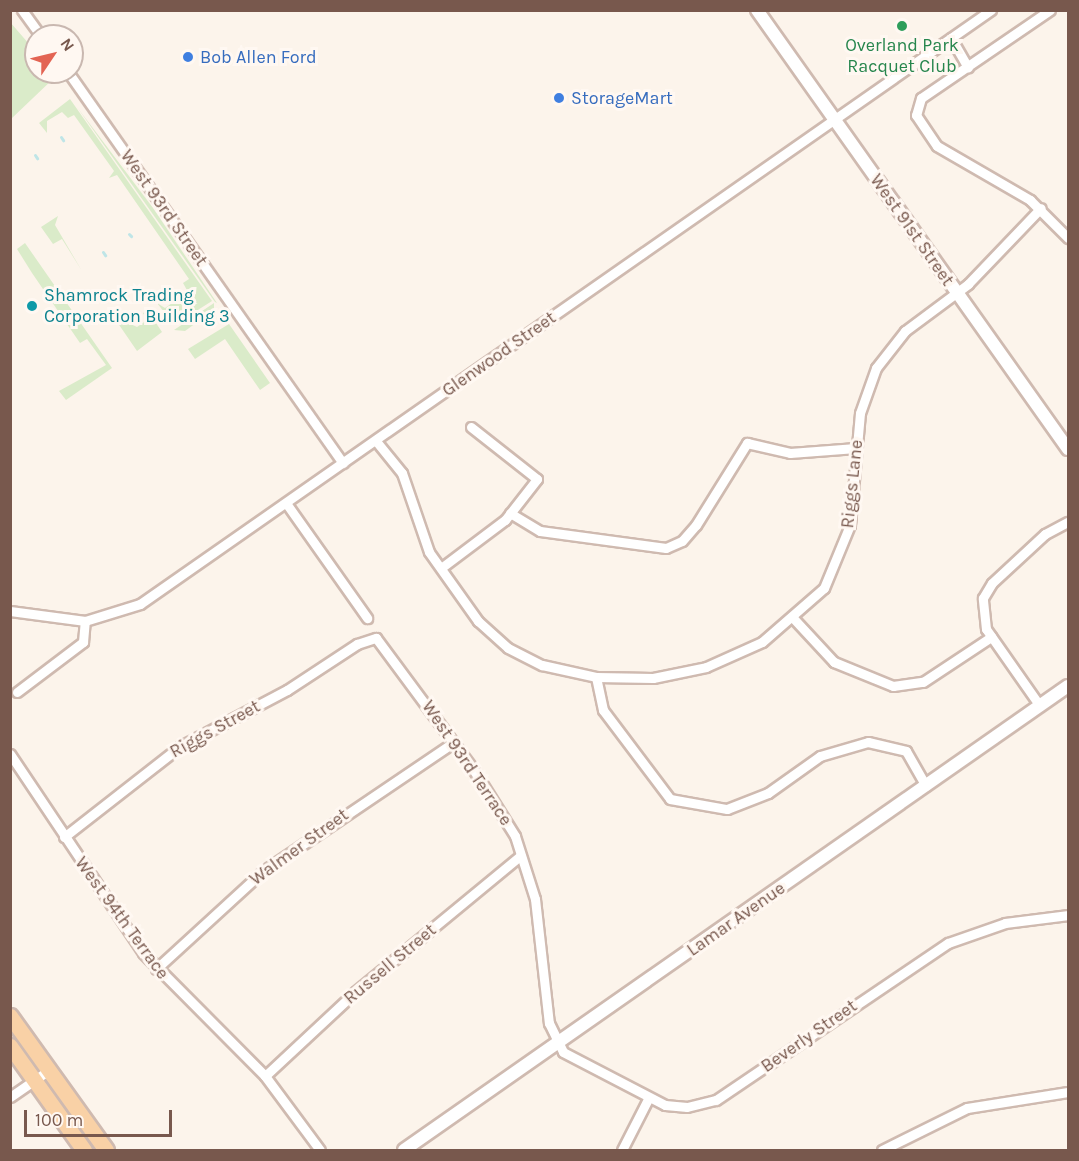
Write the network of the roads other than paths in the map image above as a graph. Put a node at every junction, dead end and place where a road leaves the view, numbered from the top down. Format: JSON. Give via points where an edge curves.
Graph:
{"nodes":[{"id":1,"x":22,"y":10,"type":"edge"},
{"id":2,"x":757,"y":10,"type":"edge"},
{"id":3,"x":991,"y":10,"type":"edge"},
{"id":4,"x":1050,"y":10,"type":"edge"},
{"id":5,"x":32,"y":24,"type":"edge"},
{"id":6,"x":951,"y":38,"type":"junction"},
{"id":7,"x":968,"y":67,"type":"junction"},
{"id":8,"x":76,"y":84,"type":"edge"},
{"id":9,"x":834,"y":119,"type":"junction"},
{"id":10,"x":1041,"y":208,"type":"junction"},
{"id":11,"x":1068,"y":238,"type":"edge"},
{"id":12,"x":956,"y":292,"type":"junction"},
{"id":13,"x":471,"y":427,"type":"dead end"},
{"id":14,"x":376,"y":441,"type":"junction"},
{"id":15,"x":856,"y":448,"type":"junction"},
{"id":16,"x":1068,"y":449,"type":"edge"},
{"id":17,"x":343,"y":463,"type":"junction"},
{"id":18,"x":286,"y":503,"type":"junction"},
{"id":19,"x":510,"y":513,"type":"junction"},
{"id":20,"x":1068,"y":522,"type":"edge"},
{"id":21,"x":441,"y":568,"type":"junction"},
{"id":22,"x":10,"y":610,"type":"edge"},
{"id":23,"x":367,"y":618,"type":"dead end"},
{"id":24,"x":794,"y":619,"type":"junction"},
{"id":25,"x":85,"y":621,"type":"junction"},
{"id":26,"x":991,"y":637,"type":"junction"},
{"id":27,"x":376,"y":638,"type":"joint"},
{"id":28,"x":596,"y":678,"type":"junction"},
{"id":29,"x":1068,"y":687,"type":"edge"},
{"id":30,"x":16,"y":692,"type":"dead end"},
{"id":31,"x":1040,"y":706,"type":"junction"},
{"id":32,"x":454,"y":742,"type":"junction"},
{"id":33,"x":10,"y":754,"type":"edge"},
{"id":34,"x":926,"y":786,"type":"junction"},
{"id":35,"x":64,"y":837,"type":"junction"},
{"id":36,"x":520,"y":856,"type":"junction"},
{"id":37,"x":1068,"y":915,"type":"edge"},
{"id":38,"x":156,"y":969,"type":"junction"},
{"id":39,"x":10,"y":1016,"type":"edge"},
{"id":40,"x":557,"y":1042,"type":"junction"},
{"id":41,"x":10,"y":1046,"type":"edge"},
{"id":42,"x":49,"y":1070,"type":"junction"},
{"id":43,"x":265,"y":1076,"type":"junction"},
{"id":44,"x":34,"y":1080,"type":"junction"},
{"id":45,"x":1068,"y":1092,"type":"edge"},
{"id":46,"x":10,"y":1097,"type":"edge"},
{"id":47,"x":649,"y":1097,"type":"junction"},
{"id":48,"x":84,"y":1150,"type":"edge"},
{"id":49,"x":106,"y":1150,"type":"edge"},
{"id":50,"x":320,"y":1150,"type":"edge"},
{"id":51,"x":404,"y":1150,"type":"edge"},
{"id":52,"x":622,"y":1150,"type":"edge"},
{"id":53,"x":882,"y":1150,"type":"edge"}],
"edges":[{"from":1,"to":5,"type":"street"},
{"from":2,"to":9,"type":"street","name":"West 91st Street"},
{"from":3,"to":6,"type":"street","name":"Glenwood Street"},
{"from":4,"to":7,"type":"street"},
{"from":6,"to":7,"type":"street"},
{"from":6,"to":9,"type":"street","name":"Glenwood Street"},
{"from":7,"to":10,"type":"street","via":[[921,98],[918,121],[942,150]]},
{"from":8,"to":17,"type":"street","name":"West 93rd Street"},
{"from":9,"to":12,"type":"street","name":"West 91st Street"},
{"from":9,"to":14,"type":"street","name":"Glenwood Street"},
{"from":10,"to":11,"type":"street"},
{"from":10,"to":12,"type":"street","name":"Riggs Lane"},
{"from":12,"to":15,"type":"street","name":"Riggs Lane","via":[[906,331],[876,368],[860,413]]},
{"from":12,"to":16,"type":"street","name":"West 91st Street"},
{"from":13,"to":19,"type":"street","via":[[532,469],[537,479]]},
{"from":14,"to":17,"type":"street","name":"Glenwood Street"},
{"from":14,"to":21,"type":"street","name":"Riggs Lane","via":[[402,473],[419,533]]},
{"from":15,"to":19,"type":"street","via":[[790,453],[747,443],[696,525],[682,541],[666,548],[540,531]]},
{"from":15,"to":24,"type":"street","name":"Riggs Lane","via":[[844,549],[824,588]]},
{"from":17,"to":18,"type":"street","name":"Glenwood Street"},
{"from":18,"to":23,"type":"street"},
{"from":18,"to":25,"type":"street","name":"Glenwood Street","via":[[140,604]]},
{"from":19,"to":21,"type":"street"},
{"from":20,"to":26,"type":"street","via":[[1045,534],[984,593],[981,615]]},
{"from":21,"to":28,"type":"street","name":"Riggs Lane","via":[[478,621],[508,648],[542,665]]},
{"from":22,"to":25,"type":"street"},
{"from":24,"to":26,"type":"street","via":[[834,662],[893,686],[923,681]]},
{"from":24,"to":28,"type":"street","name":"Riggs Lane","via":[[762,642],[706,668],[653,678]]},
{"from":25,"to":30,"type":"street","via":[[83,642]]},
{"from":26,"to":31,"type":"street"},
{"from":27,"to":32,"type":"street","name":"West 93rd Terrace"},
{"from":27,"to":35,"type":"street","name":"Riggs Street","via":[[179,747]]},
{"from":28,"to":34,"type":"street","via":[[603,710],[670,799],[727,809],[768,793],[819,756],[868,742],[906,751]]},
{"from":29,"to":31,"type":"street","name":"Lamar Avenue"},
{"from":31,"to":34,"type":"street","name":"Lamar Avenue"},
{"from":32,"to":36,"type":"street","name":"West 93rd Terrace","via":[[502,809]]},
{"from":32,"to":38,"type":"street","name":"Walmer Street","via":[[267,868]]},
{"from":33,"to":35,"type":"street","name":"West 94th Terrace"},
{"from":34,"to":40,"type":"street","name":"Lamar Avenue"},
{"from":35,"to":38,"type":"street","name":"West 94th Terrace"},
{"from":36,"to":40,"type":"street","name":"West 93rd Terrace","via":[[532,884],[549,1023]]},
{"from":36,"to":43,"type":"street","name":"Russell Street","via":[[355,992]]},
{"from":37,"to":47,"type":"street","name":"Beverly Street","via":[[1005,923],[948,943],[716,1100],[677,1107]]},
{"from":38,"to":43,"type":"street","name":"West 94th Terrace"},
{"from":39,"to":42,"type":"main road"},
{"from":40,"to":47,"type":"street","name":"Beverly Street","via":[[574,1060]]},
{"from":40,"to":51,"type":"street","name":"Lamar Avenue"},
{"from":41,"to":44,"type":"main road"},
{"from":42,"to":44,"type":"street"},
{"from":42,"to":49,"type":"main road"},
{"from":43,"to":50,"type":"street","name":"West 94th Terrace"},
{"from":44,"to":46,"type":"street"},
{"from":44,"to":48,"type":"main road"},
{"from":45,"to":53,"type":"street","via":[[967,1108]]},
{"from":47,"to":52,"type":"street"}]}
